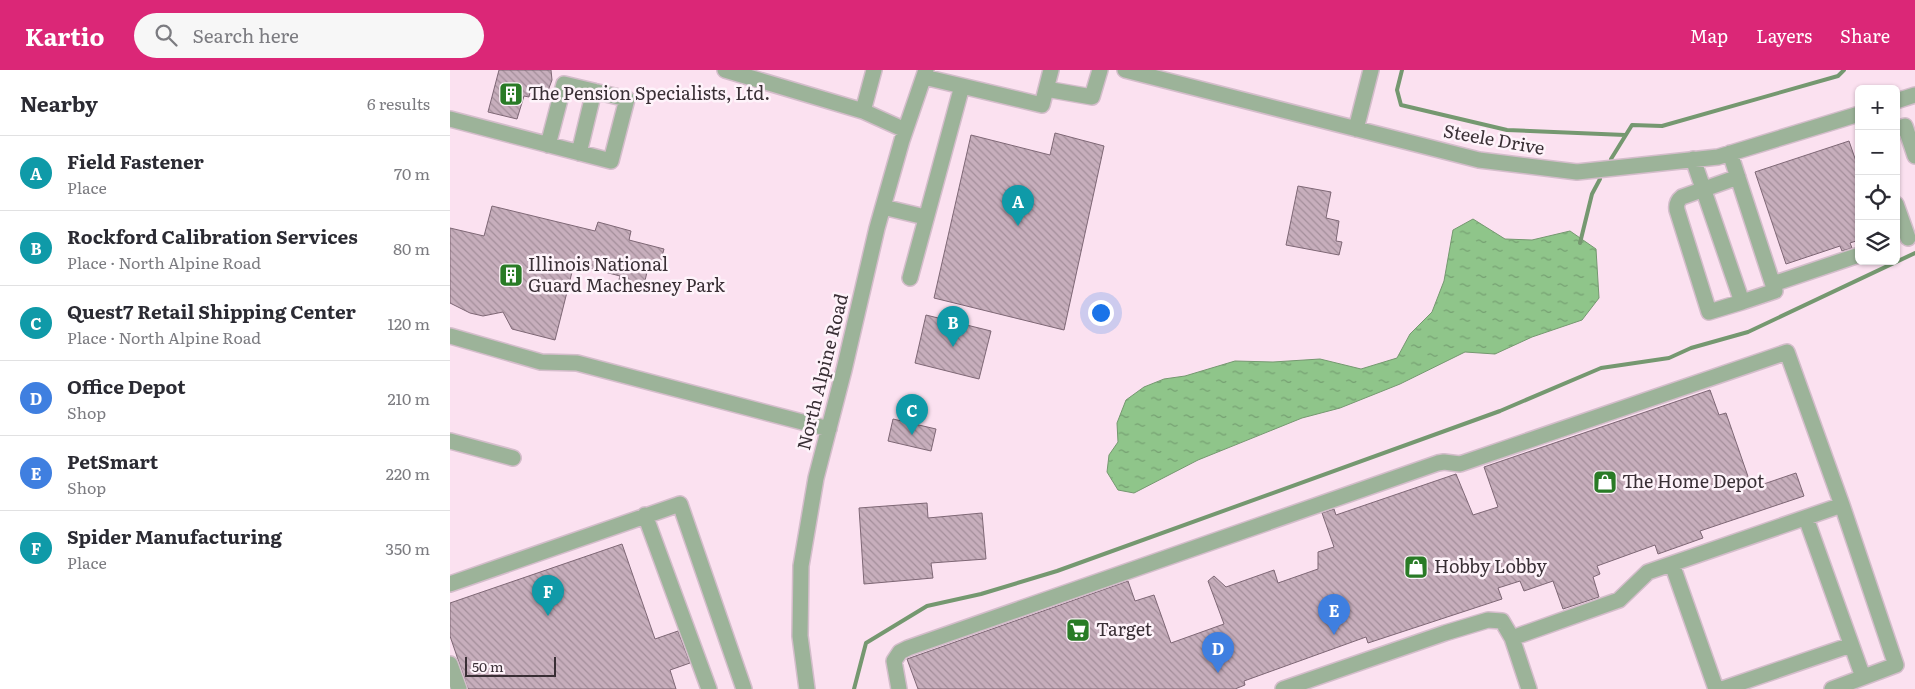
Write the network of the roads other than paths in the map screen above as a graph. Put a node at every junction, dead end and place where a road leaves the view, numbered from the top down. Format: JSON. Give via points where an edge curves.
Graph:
{"nodes":[{"id":1,"x":724,"y":70,"type":"edge"},
{"id":2,"x":874,"y":70,"type":"edge"},
{"id":3,"x":1051,"y":70,"type":"edge"},
{"id":4,"x":1100,"y":70,"type":"edge"},
{"id":5,"x":1125,"y":70,"type":"edge"},
{"id":6,"x":1371,"y":70,"type":"edge"},
{"id":7,"x":925,"y":73,"type":"edge"},
{"id":8,"x":962,"y":86,"type":"junction"},
{"id":9,"x":1046,"y":89,"type":"junction"},
{"id":10,"x":594,"y":91,"type":"junction"},
{"id":11,"x":1915,"y":95,"type":"edge"},
{"id":12,"x":1900,"y":100,"type":"edge"},
{"id":13,"x":863,"y":111,"type":"junction"},
{"id":14,"x":1855,"y":115,"type":"edge"},
{"id":15,"x":450,"y":119,"type":"edge"},
{"id":16,"x":1900,"y":128,"type":"edge"},
{"id":17,"x":1356,"y":129,"type":"junction"},
{"id":18,"x":905,"y":130,"type":"junction"},
{"id":19,"x":548,"y":144,"type":"junction"},
{"id":20,"x":579,"y":153,"type":"junction"},
{"id":21,"x":1730,"y":153,"type":"junction"},
{"id":22,"x":1915,"y":156,"type":"edge"},
{"id":23,"x":1693,"y":159,"type":"junction"},
{"id":24,"x":1738,"y":177,"type":"junction"},
{"id":25,"x":1704,"y":190,"type":"junction"},
{"id":26,"x":883,"y":207,"type":"junction"},
{"id":27,"x":925,"y":217,"type":"junction"},
{"id":28,"x":1900,"y":218,"type":"edge"},
{"id":29,"x":1906,"y":239,"type":"edge"},
{"id":30,"x":1855,"y":256,"type":"edge"},
{"id":31,"x":910,"y":278,"type":"dead end"},
{"id":32,"x":1773,"y":284,"type":"junction"},
{"id":33,"x":1742,"y":302,"type":"junction"},
{"id":34,"x":450,"y":336,"type":"edge"},
{"id":35,"x":829,"y":429,"type":"junction"},
{"id":36,"x":450,"y":441,"type":"edge"},
{"id":37,"x":513,"y":458,"type":"dead end"},
{"id":38,"x":1842,"y":505,"type":"junction"},
{"id":39,"x":645,"y":515,"type":"junction"},
{"id":40,"x":1806,"y":518,"type":"junction"},
{"id":41,"x":1672,"y":564,"type":"junction"},
{"id":42,"x":450,"y":584,"type":"edge"},
{"id":43,"x":1512,"y":638,"type":"junction"},
{"id":44,"x":1851,"y":644,"type":"junction"},
{"id":45,"x":450,"y":664,"type":"edge"},
{"id":46,"x":1863,"y":677,"type":"junction"},
{"id":47,"x":459,"y":689,"type":"edge"},
{"id":48,"x":709,"y":689,"type":"edge"},
{"id":49,"x":744,"y":689,"type":"edge"},
{"id":50,"x":807,"y":689,"type":"edge"},
{"id":51,"x":898,"y":689,"type":"edge"},
{"id":52,"x":1283,"y":689,"type":"edge"},
{"id":53,"x":1529,"y":689,"type":"edge"},
{"id":54,"x":1716,"y":689,"type":"edge"},
{"id":55,"x":1722,"y":689,"type":"edge"},
{"id":56,"x":1832,"y":689,"type":"edge"}],
"edges":[{"from":1,"to":13,"type":"street"},
{"from":2,"to":13,"type":"street"},
{"from":3,"to":9,"type":"street"},
{"from":4,"to":9,"type":"street","via":[[1092,97]]},
{"from":5,"to":17,"type":"street","name":"Steele Drive"},
{"from":6,"to":17,"type":"street"},
{"from":7,"to":8,"type":"street"},
{"from":7,"to":18,"type":"street","name":"North Alpine Road"},
{"from":8,"to":9,"type":"street","via":[[1042,105]]},
{"from":8,"to":27,"type":"street"},
{"from":10,"to":19,"type":"street","via":[[564,84]]},
{"from":10,"to":20,"type":"street"},
{"from":10,"to":20,"type":"street","via":[[628,99],[611,161]]},
{"from":11,"to":12,"type":"street"},
{"from":13,"to":18,"type":"street"},
{"from":14,"to":21,"type":"street","name":"Steele Drive"},
{"from":15,"to":19,"type":"street"},
{"from":16,"to":22,"type":"street","via":[[1905,126]]},
{"from":17,"to":23,"type":"street","name":"Steele Drive","via":[[1479,160],[1578,172]]},
{"from":18,"to":26,"type":"street","name":"North Alpine Road"},
{"from":19,"to":20,"type":"street"},
{"from":21,"to":23,"type":"street","name":"Steele Drive"},
{"from":21,"to":24,"type":"street"},
{"from":23,"to":25,"type":"street"},
{"from":24,"to":25,"type":"street"},
{"from":24,"to":32,"type":"street"},
{"from":25,"to":33,"type":"street"},
{"from":25,"to":33,"type":"street","via":[[1682,197],[1676,204],[1708,312]]},
{"from":26,"to":27,"type":"street"},
{"from":26,"to":35,"type":"street","name":"North Alpine Road"},
{"from":27,"to":31,"type":"street"},
{"from":28,"to":29,"type":"street"},
{"from":30,"to":32,"type":"street"},
{"from":32,"to":33,"type":"street","via":[[1775,290]]},
{"from":34,"to":35,"type":"street","via":[[541,362],[578,363]]},
{"from":35,"to":50,"type":"street","name":"North Alpine Road","via":[[816,478],[801,566],[800,636]]},
{"from":36,"to":37,"type":"street"},
{"from":38,"to":40,"type":"street"},
{"from":38,"to":46,"type":"street","via":[[1896,665]]},
{"from":38,"to":51,"type":"street","via":[[1787,352],[1460,464],[1438,464],[908,648],[900,652],[894,661]]},
{"from":39,"to":42,"type":"street"},
{"from":39,"to":48,"type":"street"},
{"from":39,"to":49,"type":"street","via":[[680,504]]},
{"from":40,"to":41,"type":"street"},
{"from":40,"to":44,"type":"street"},
{"from":41,"to":43,"type":"street","via":[[1648,572],[1619,600]]},
{"from":41,"to":54,"type":"street"},
{"from":43,"to":52,"type":"street","via":[[1502,621],[1488,620]]},
{"from":43,"to":53,"type":"street"},
{"from":44,"to":46,"type":"street"},
{"from":44,"to":55,"type":"street"},
{"from":45,"to":47,"type":"street"},
{"from":46,"to":56,"type":"street"}]}
